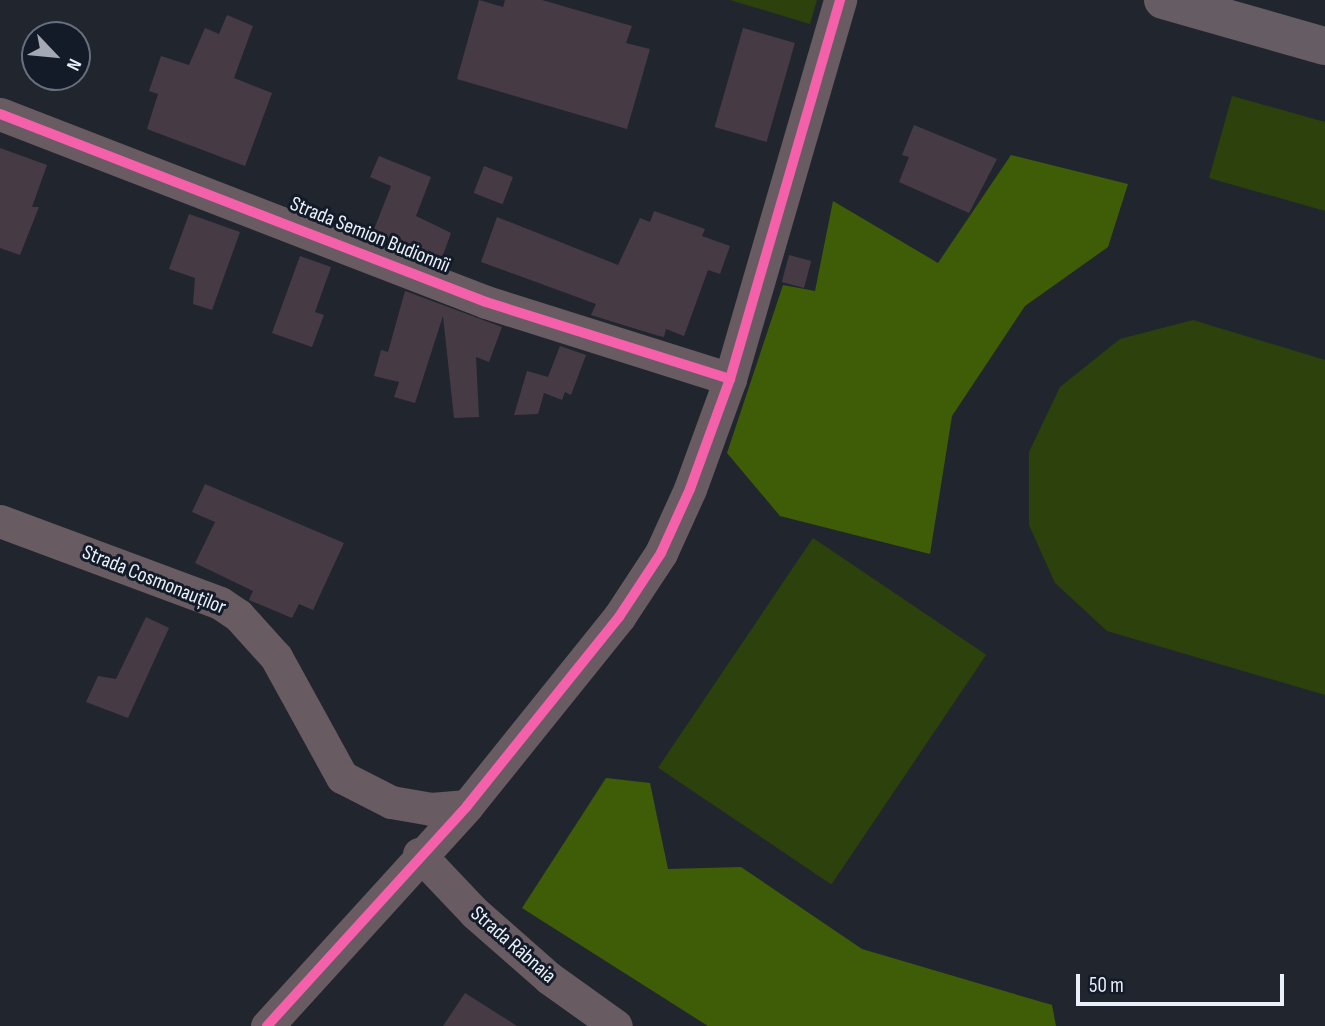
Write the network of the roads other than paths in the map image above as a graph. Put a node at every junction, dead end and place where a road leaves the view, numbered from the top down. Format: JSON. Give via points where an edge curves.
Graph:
{"nodes":[{"id":1,"x":841,"y":0,"type":"edge"},
{"id":2,"x":1163,"y":0,"type":"edge"},
{"id":3,"x":1325,"y":46,"type":"edge"},
{"id":4,"x":0,"y":114,"type":"edge"},
{"id":5,"x":730,"y":379,"type":"junction"},
{"id":6,"x":0,"y":521,"type":"edge"},
{"id":7,"x":467,"y":806,"type":"junction"},
{"id":8,"x":419,"y":854,"type":"junction"},
{"id":9,"x":267,"y":1026,"type":"edge"},
{"id":10,"x":616,"y":1026,"type":"edge"}],
"edges":[{"from":1,"to":5,"type":"street"},
{"from":2,"to":3,"type":"main road"},
{"from":4,"to":5,"type":"street","name":"Strada Semion Budionnîi","via":[[485,302]]},
{"from":5,"to":7,"type":"street","via":[[661,554],[619,617]]},
{"from":6,"to":7,"type":"street","name":"Strada Cosmonauților","via":[[220,603],[246,622],[276,657],[342,777],[391,802],[431,809]]},
{"from":7,"to":8,"type":"street"},
{"from":8,"to":9,"type":"street"},
{"from":8,"to":10,"type":"street","name":"Strada Râbnaia","via":[[549,978]]}]}
